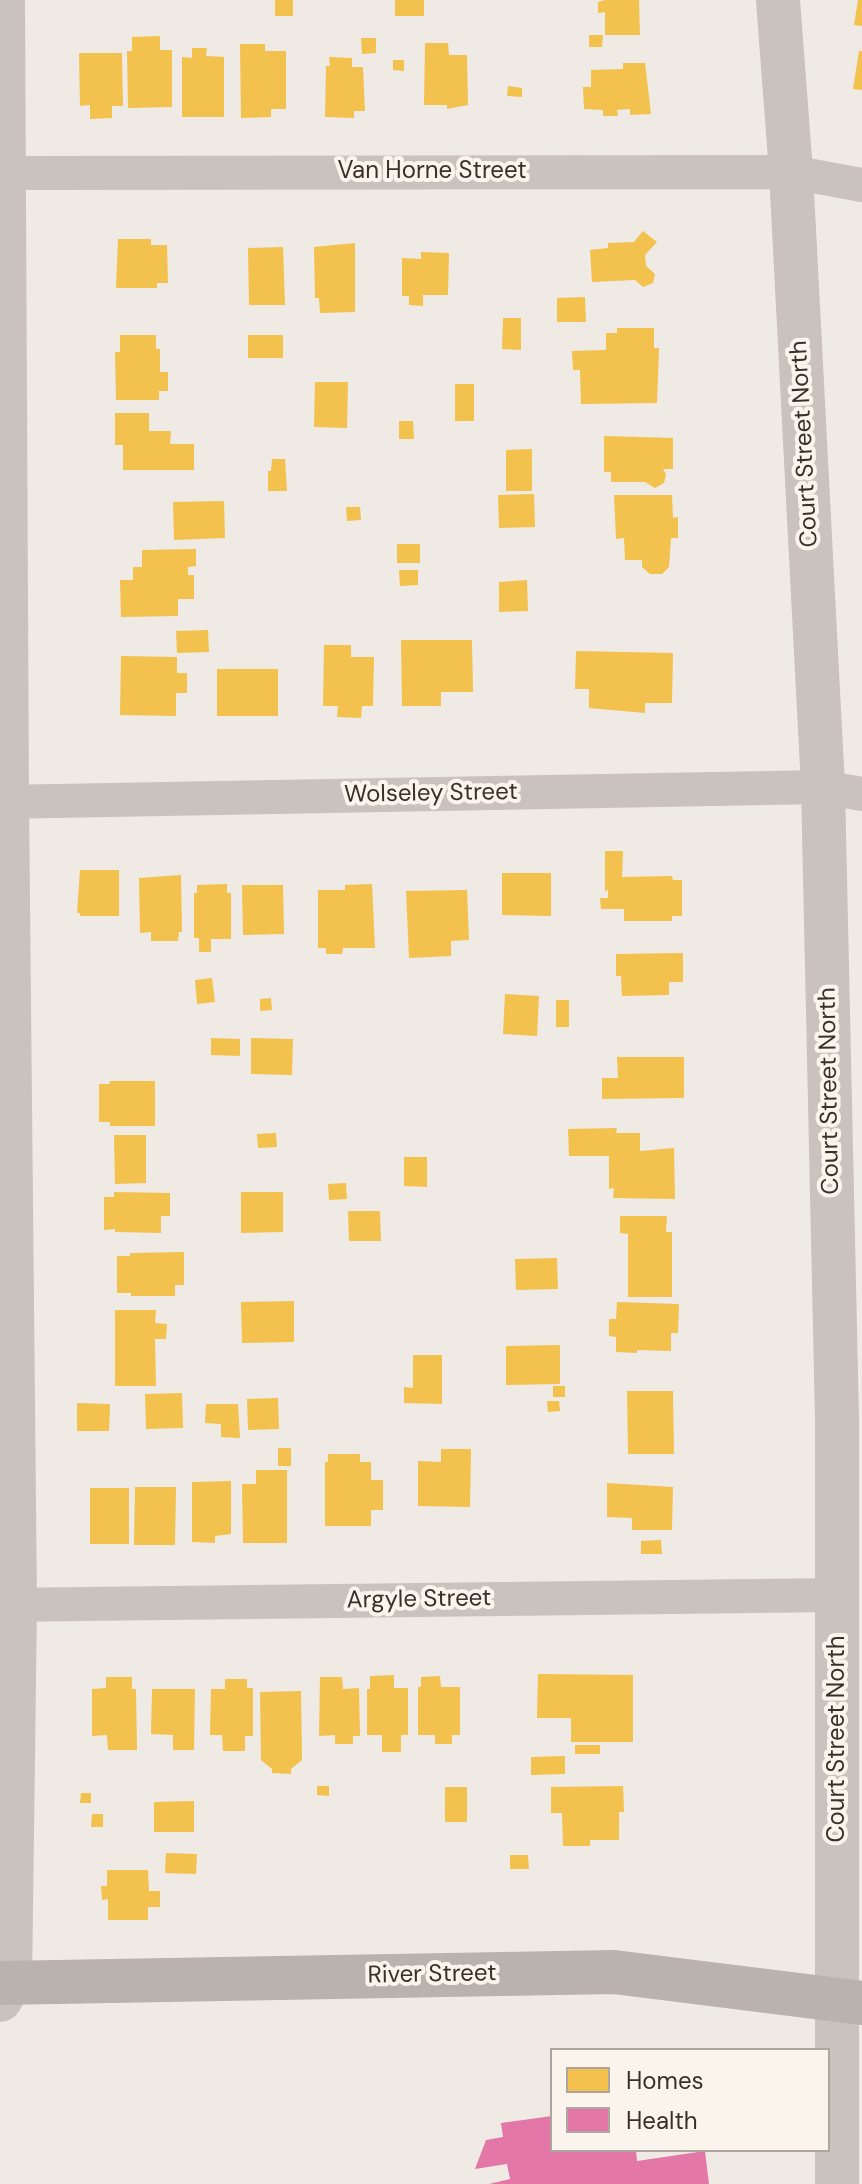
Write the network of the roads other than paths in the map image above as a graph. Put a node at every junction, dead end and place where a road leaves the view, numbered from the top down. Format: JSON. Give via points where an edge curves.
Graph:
{"nodes":[{"id":1,"x":3,"y":0,"type":"edge"},
{"id":2,"x":778,"y":0,"type":"edge"},
{"id":3,"x":791,"y":172,"type":"junction"},
{"id":4,"x":2,"y":173,"type":"edge"},
{"id":5,"x":862,"y":185,"type":"edge"},
{"id":6,"x":843,"y":790,"type":"edge"},
{"id":7,"x":3,"y":802,"type":"edge"},
{"id":8,"x":850,"y":1420,"type":"edge"},
{"id":9,"x":839,"y":1595,"type":"junction"},
{"id":10,"x":7,"y":1605,"type":"edge"},
{"id":11,"x":3,"y":1989,"type":"edge"},
{"id":12,"x":849,"y":2002,"type":"edge"},
{"id":13,"x":837,"y":2184,"type":"edge"}],
"edges":[{"from":1,"to":4,"type":"street"},
{"from":2,"to":3,"type":"street","name":"Court Street North"},
{"from":3,"to":4,"type":"street","name":"Van Horne Street"},
{"from":3,"to":5,"type":"street","name":"Van Horne Street"},
{"from":3,"to":6,"type":"street","name":"Court Street North"},
{"from":4,"to":7,"type":"street"},
{"from":6,"to":7,"type":"street","name":"Wolseley Street"},
{"from":6,"to":8,"type":"street","name":"Court Street North"},
{"from":7,"to":10,"type":"street"},
{"from":8,"to":9,"type":"street","name":"Court Street North"},
{"from":9,"to":10,"type":"street","name":"Argyle Street"},
{"from":9,"to":12,"type":"street","name":"Court Street North"},
{"from":10,"to":11,"type":"street"},
{"from":11,"to":12,"type":"main road","name":"River Street","via":[[614,1972]]},
{"from":12,"to":13,"type":"street","name":"Court Street North"}]}
